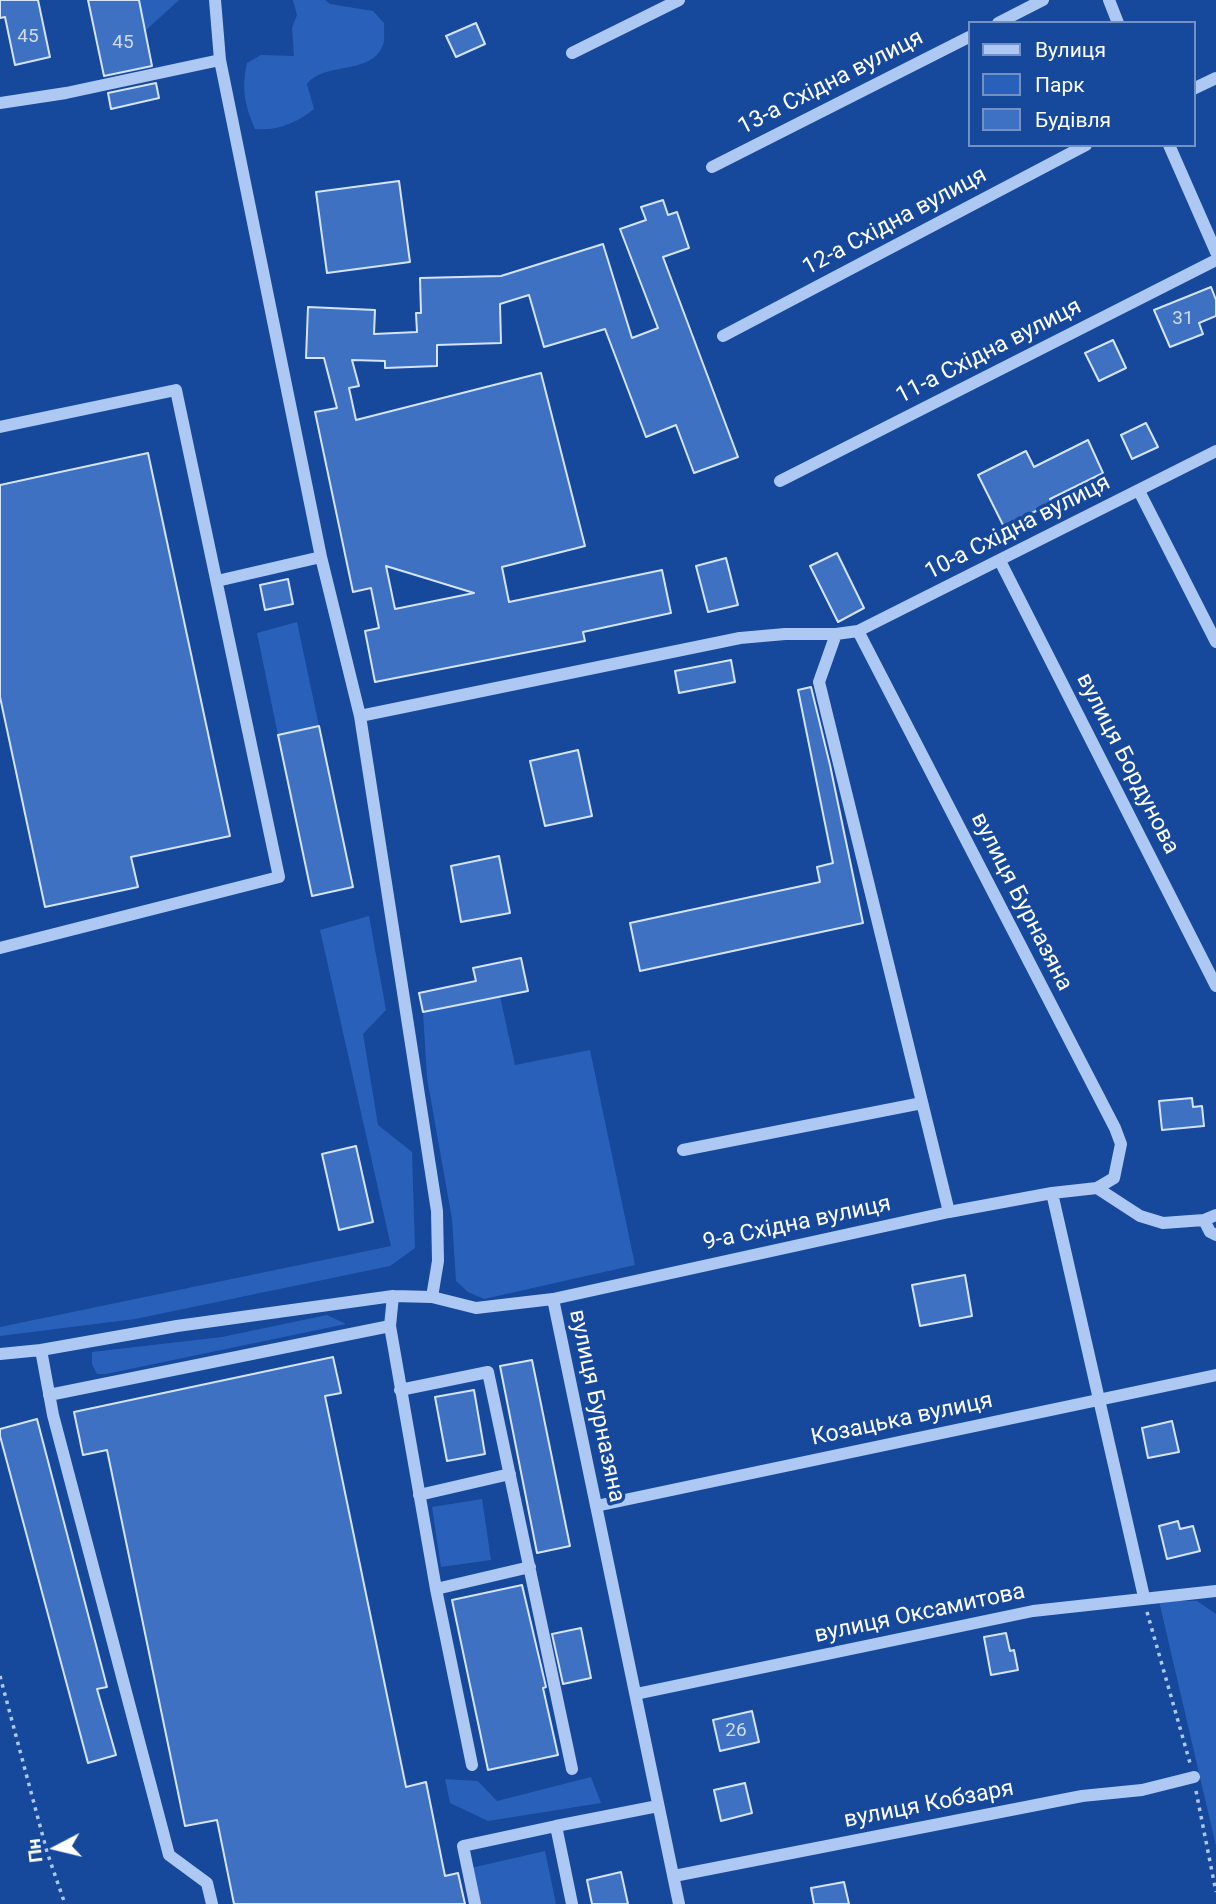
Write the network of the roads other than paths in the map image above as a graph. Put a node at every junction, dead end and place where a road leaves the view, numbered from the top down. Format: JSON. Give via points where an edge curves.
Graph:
{"nodes":[{"id":1,"x":215,"y":0,"type":"edge"},
{"id":2,"x":679,"y":0,"type":"edge"},
{"id":3,"x":1043,"y":0,"type":"edge"},
{"id":4,"x":1109,"y":0,"type":"edge"},
{"id":5,"x":1002,"y":21,"type":"edge"},
{"id":6,"x":1117,"y":21,"type":"edge"},
{"id":7,"x":968,"y":38,"type":"edge"},
{"id":8,"x":572,"y":52,"type":"dead end"},
{"id":9,"x":220,"y":60,"type":"junction"},
{"id":10,"x":1216,"y":78,"type":"edge"},
{"id":11,"x":1195,"y":88,"type":"edge"},
{"id":12,"x":0,"y":103,"type":"edge"},
{"id":13,"x":1082,"y":147,"type":"edge"},
{"id":14,"x":1170,"y":147,"type":"edge"},
{"id":15,"x":712,"y":167,"type":"dead end"},
{"id":16,"x":1216,"y":252,"type":"edge"},
{"id":17,"x":1216,"y":260,"type":"edge"},
{"id":18,"x":723,"y":336,"type":"dead end"},
{"id":19,"x":0,"y":427,"type":"edge"},
{"id":20,"x":1216,"y":452,"type":"edge"},
{"id":21,"x":780,"y":481,"type":"dead end"},
{"id":22,"x":1139,"y":491,"type":"junction"},
{"id":23,"x":321,"y":557,"type":"junction"},
{"id":24,"x":1000,"y":561,"type":"junction"},
{"id":25,"x":217,"y":581,"type":"junction"},
{"id":26,"x":858,"y":631,"type":"junction"},
{"id":27,"x":836,"y":634,"type":"junction"},
{"id":28,"x":1216,"y":642,"type":"edge"},
{"id":29,"x":360,"y":716,"type":"junction"},
{"id":30,"x":0,"y":948,"type":"edge"},
{"id":31,"x":1216,"y":986,"type":"edge"},
{"id":32,"x":922,"y":1103,"type":"junction"},
{"id":33,"x":683,"y":1150,"type":"dead end"},
{"id":34,"x":1097,"y":1188,"type":"junction"},
{"id":35,"x":1052,"y":1193,"type":"junction"},
{"id":36,"x":949,"y":1212,"type":"junction"},
{"id":37,"x":1210,"y":1218,"type":"edge"},
{"id":38,"x":1216,"y":1235,"type":"edge"},
{"id":39,"x":393,"y":1296,"type":"junction"},
{"id":40,"x":432,"y":1297,"type":"junction"},
{"id":41,"x":553,"y":1299,"type":"junction"},
{"id":42,"x":390,"y":1326,"type":"junction"},
{"id":43,"x":41,"y":1350,"type":"junction"},
{"id":44,"x":0,"y":1354,"type":"edge"},
{"id":45,"x":1216,"y":1375,"type":"edge"},
{"id":46,"x":400,"y":1390,"type":"junction"},
{"id":47,"x":49,"y":1395,"type":"junction"},
{"id":48,"x":1100,"y":1402,"type":"junction"},
{"id":49,"x":510,"y":1474,"type":"junction"},
{"id":50,"x":419,"y":1495,"type":"junction"},
{"id":51,"x":596,"y":1506,"type":"junction"},
{"id":52,"x":530,"y":1567,"type":"junction"},
{"id":53,"x":436,"y":1589,"type":"junction"},
{"id":54,"x":1216,"y":1591,"type":"edge"},
{"id":55,"x":1144,"y":1597,"type":"junction"},
{"id":56,"x":636,"y":1694,"type":"junction"},
{"id":57,"x":472,"y":1765,"type":"dead end"},
{"id":58,"x":572,"y":1769,"type":"dead end"},
{"id":59,"x":1194,"y":1777,"type":"road end"},
{"id":60,"x":658,"y":1806,"type":"junction"},
{"id":61,"x":556,"y":1826,"type":"junction"},
{"id":62,"x":674,"y":1877,"type":"junction"},
{"id":63,"x":212,"y":1904,"type":"edge"},
{"id":64,"x":475,"y":1904,"type":"edge"},
{"id":65,"x":572,"y":1904,"type":"edge"},
{"id":66,"x":679,"y":1904,"type":"edge"}],
"edges":[{"from":1,"to":9,"type":"street"},
{"from":2,"to":8,"type":"street"},
{"from":3,"to":5,"type":"street"},
{"from":4,"to":6,"type":"street"},
{"from":7,"to":15,"type":"street","name":"13-а Східна вулиця"},
{"from":9,"to":12,"type":"street"},
{"from":9,"to":23,"type":"street"},
{"from":10,"to":11,"type":"street"},
{"from":13,"to":18,"type":"street","name":"12-а Східна вулиця"},
{"from":14,"to":16,"type":"street"},
{"from":17,"to":21,"type":"street","name":"11-а Східна вулиця"},
{"from":19,"to":25,"type":"street","via":[[176,390]]},
{"from":20,"to":22,"type":"street","name":"10-а Східна вулиця"},
{"from":22,"to":24,"type":"street","name":"10-а Східна вулиця"},
{"from":22,"to":28,"type":"street"},
{"from":23,"to":25,"type":"street"},
{"from":23,"to":29,"type":"street"},
{"from":24,"to":26,"type":"street","name":"10-а Східна вулиця"},
{"from":24,"to":31,"type":"street","name":"вулиця Бордунова"},
{"from":25,"to":30,"type":"street","via":[[279,877]]},
{"from":26,"to":27,"type":"street","name":"10-а Східна вулиця"},
{"from":26,"to":34,"type":"street","name":"вулиця Бурназяна","via":[[1122,1144],[1114,1178]]},
{"from":27,"to":29,"type":"street","name":"10-а Східна вулиця","via":[[740,638]]},
{"from":27,"to":32,"type":"street","via":[[819,681]]},
{"from":29,"to":40,"type":"street","via":[[437,1210],[438,1261]]},
{"from":32,"to":33,"type":"street"},
{"from":32,"to":36,"type":"street"},
{"from":34,"to":35,"type":"street","name":"9-а Східна вулиця"},
{"from":34,"to":37,"type":"street","via":[[1140,1216],[1163,1223]]},
{"from":35,"to":36,"type":"street","name":"9-а Східна вулиця"},
{"from":35,"to":48,"type":"street"},
{"from":36,"to":41,"type":"street","name":"9-а Східна вулиця"},
{"from":37,"to":38,"type":"street","via":[[1210,1231]]},
{"from":39,"to":40,"type":"street","name":"вулиця Бурназяна"},
{"from":39,"to":42,"type":"street"},
{"from":39,"to":43,"type":"street","name":"вулиця Бурназяна"},
{"from":40,"to":41,"type":"street","name":"вулиця Бурназяна","via":[[476,1308]]},
{"from":41,"to":51,"type":"street","name":"вулиця Бурназяна"},
{"from":42,"to":46,"type":"street"},
{"from":42,"to":47,"type":"street"},
{"from":43,"to":44,"type":"street","name":"вулиця Бурназяна"},
{"from":43,"to":47,"type":"street"},
{"from":45,"to":48,"type":"street","name":"Козацька вулиця"},
{"from":46,"to":49,"type":"street","via":[[488,1371]]},
{"from":46,"to":50,"type":"street"},
{"from":47,"to":63,"type":"street","via":[[169,1855],[207,1883]]},
{"from":48,"to":51,"type":"street","name":"Козацька вулиця"},
{"from":48,"to":55,"type":"street"},
{"from":49,"to":50,"type":"street"},
{"from":49,"to":52,"type":"street"},
{"from":50,"to":53,"type":"street"},
{"from":51,"to":56,"type":"street","name":"вулиця Бурназяна"},
{"from":52,"to":53,"type":"street"},
{"from":52,"to":58,"type":"street"},
{"from":53,"to":57,"type":"street"},
{"from":54,"to":55,"type":"street","name":"вулиця Оксамитова"},
{"from":55,"to":56,"type":"street","name":"вулиця Оксамитова","via":[[1033,1611]]},
{"from":56,"to":60,"type":"street","name":"вулиця Бурназяна"},
{"from":59,"to":62,"type":"street","name":"вулиця Кобзаря"},
{"from":60,"to":61,"type":"street"},
{"from":60,"to":62,"type":"street","name":"вулиця Бурназяна"},
{"from":61,"to":64,"type":"street","via":[[463,1846]]},
{"from":61,"to":65,"type":"street"},
{"from":62,"to":66,"type":"street","name":"вулиця Бурназяна"}]}
